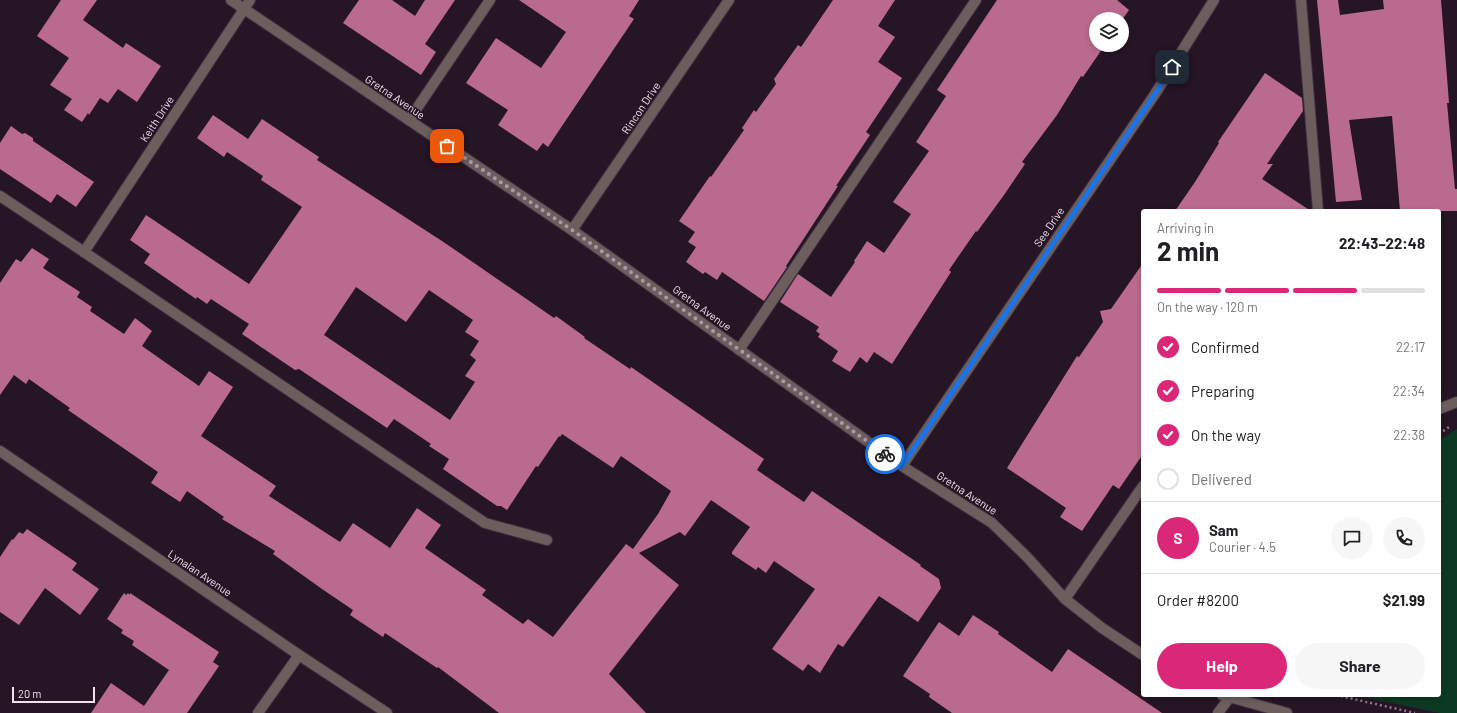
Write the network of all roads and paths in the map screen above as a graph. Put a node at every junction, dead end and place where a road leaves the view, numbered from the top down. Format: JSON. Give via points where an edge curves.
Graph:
{"nodes":[{"id":1,"x":231,"y":0,"type":"edge"},
{"id":2,"x":250,"y":0,"type":"edge"},
{"id":3,"x":490,"y":0,"type":"edge"},
{"id":4,"x":729,"y":0,"type":"edge"},
{"id":5,"x":976,"y":0,"type":"edge"},
{"id":6,"x":1214,"y":0,"type":"edge"},
{"id":7,"x":1300,"y":0,"type":"edge"},
{"id":8,"x":243,"y":9,"type":"junction"},
{"id":9,"x":409,"y":120,"type":"junction"},
{"id":10,"x":0,"y":196,"type":"edge"},
{"id":11,"x":1318,"y":209,"type":"edge"},
{"id":12,"x":572,"y":230,"type":"junction"},
{"id":13,"x":84,"y":252,"type":"junction"},
{"id":14,"x":739,"y":350,"type":"junction"},
{"id":15,"x":1457,"y":402,"type":"edge"},
{"id":16,"x":1441,"y":408,"type":"edge"},
{"id":17,"x":0,"y":451,"type":"edge"},
{"id":18,"x":902,"y":466,"type":"junction"},
{"id":19,"x":1141,"y":489,"type":"edge"},
{"id":20,"x":547,"y":540,"type":"dead end"},
{"id":21,"x":1065,"y":599,"type":"junction"},
{"id":22,"x":1141,"y":653,"type":"edge"},
{"id":23,"x":298,"y":655,"type":"junction"},
{"id":24,"x":1227,"y":697,"type":"edge"},
{"id":25,"x":1231,"y":697,"type":"edge"},
{"id":26,"x":1345,"y":697,"type":"edge"},
{"id":27,"x":258,"y":713,"type":"edge"},
{"id":28,"x":387,"y":713,"type":"edge"},
{"id":29,"x":1218,"y":713,"type":"edge"},
{"id":30,"x":1287,"y":713,"type":"edge"},
{"id":31,"x":1415,"y":713,"type":"edge"}],
"edges":[{"from":1,"to":8,"type":"street","name":"Gretna Avenue"},
{"from":2,"to":8,"type":"street","name":"Keith Drive"},
{"from":3,"to":9,"type":"street"},
{"from":4,"to":12,"type":"street","name":"Rincon Drive"},
{"from":5,"to":14,"type":"street"},
{"from":6,"to":18,"type":"street","name":"See Drive","via":[[1155,94]]},
{"from":7,"to":11,"type":"street"},
{"from":8,"to":9,"type":"street","name":"Gretna Avenue"},
{"from":8,"to":13,"type":"street","name":"Keith Drive"},
{"from":9,"to":12,"type":"street","name":"Gretna Avenue"},
{"from":10,"to":13,"type":"street"},
{"from":12,"to":14,"type":"street","name":"Gretna Avenue"},
{"from":13,"to":20,"type":"street","via":[[485,524]]},
{"from":14,"to":18,"type":"street","name":"Gretna Avenue"},
{"from":15,"to":16,"type":"street"},
{"from":17,"to":23,"type":"street","name":"Lynalan Avenue"},
{"from":18,"to":21,"type":"street","name":"Gretna Avenue","via":[[992,523]]},
{"from":19,"to":21,"type":"street"},
{"from":21,"to":22,"type":"street","name":"Gretna Avenue","via":[[1102,628]]},
{"from":23,"to":27,"type":"street"},
{"from":23,"to":28,"type":"street","name":"Lynalan Avenue"},
{"from":24,"to":29,"type":"street"},
{"from":25,"to":30,"type":"street"},
{"from":26,"to":31,"type":"path"}]}
